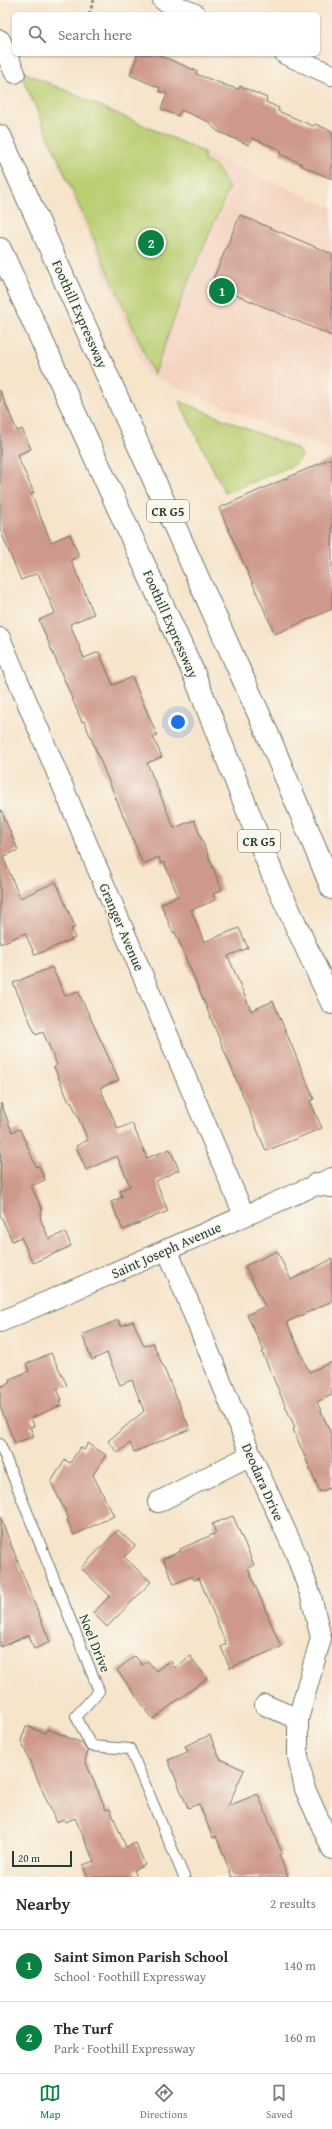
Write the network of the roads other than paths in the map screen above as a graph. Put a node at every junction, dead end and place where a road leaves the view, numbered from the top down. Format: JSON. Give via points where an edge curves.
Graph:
{"nodes":[{"id":1,"x":163,"y":0,"type":"edge"},
{"id":2,"x":190,"y":12,"type":"edge"},
{"id":3,"x":0,"y":40,"type":"edge"},
{"id":4,"x":289,"y":56,"type":"edge"},
{"id":5,"x":15,"y":73,"type":"dead end"},
{"id":6,"x":332,"y":75,"type":"edge"},
{"id":7,"x":0,"y":136,"type":"edge"},
{"id":8,"x":0,"y":249,"type":"edge"},
{"id":9,"x":2,"y":649,"type":"edge"},
{"id":10,"x":332,"y":888,"type":"edge"},
{"id":11,"x":332,"y":1003,"type":"edge"},
{"id":12,"x":327,"y":1182,"type":"edge"},
{"id":13,"x":244,"y":1215,"type":"junction"},
{"id":14,"x":167,"y":1249,"type":"junction"},
{"id":15,"x":0,"y":1322,"type":"edge"},
{"id":16,"x":0,"y":1444,"type":"edge"},
{"id":17,"x":251,"y":1455,"type":"junction"},
{"id":18,"x":158,"y":1502,"type":"dead end"},
{"id":19,"x":327,"y":1637,"type":"edge"},
{"id":20,"x":265,"y":1704,"type":"dead end"},
{"id":21,"x":298,"y":1719,"type":"junction"},
{"id":22,"x":332,"y":1849,"type":"edge"},
{"id":23,"x":184,"y":1877,"type":"edge"}],
"edges":[{"from":1,"to":2,"type":"street"},
{"from":3,"to":5,"type":"street"},
{"from":4,"to":6,"type":"street"},
{"from":7,"to":10,"type":"highway","name":"Foothill Expressway","number":"CR G5","via":[[262,723]]},
{"from":8,"to":11,"type":"highway","name":"Foothill Expressway","number":"CR G5","via":[[194,674],[274,878]]},
{"from":9,"to":13,"type":"street","name":"Granger Avenue"},
{"from":12,"to":13,"type":"street","name":"Saint Joseph Avenue"},
{"from":13,"to":14,"type":"street","name":"Saint Joseph Avenue"},
{"from":14,"to":15,"type":"street","name":"Saint Joseph Avenue"},
{"from":14,"to":17,"type":"street","name":"Deodara Drive"},
{"from":16,"to":23,"type":"lane","name":"Noel Drive","via":[[99,1690],[76,1716],[91,1746],[130,1748]]},
{"from":17,"to":18,"type":"street"},
{"from":17,"to":19,"type":"street","name":"Deodara Drive","via":[[296,1554]]},
{"from":19,"to":21,"type":"street","name":"Deodara Drive"},
{"from":20,"to":21,"type":"street"},
{"from":21,"to":22,"type":"street","name":"Deodara Drive","via":[[298,1757],[305,1789]]}]}
